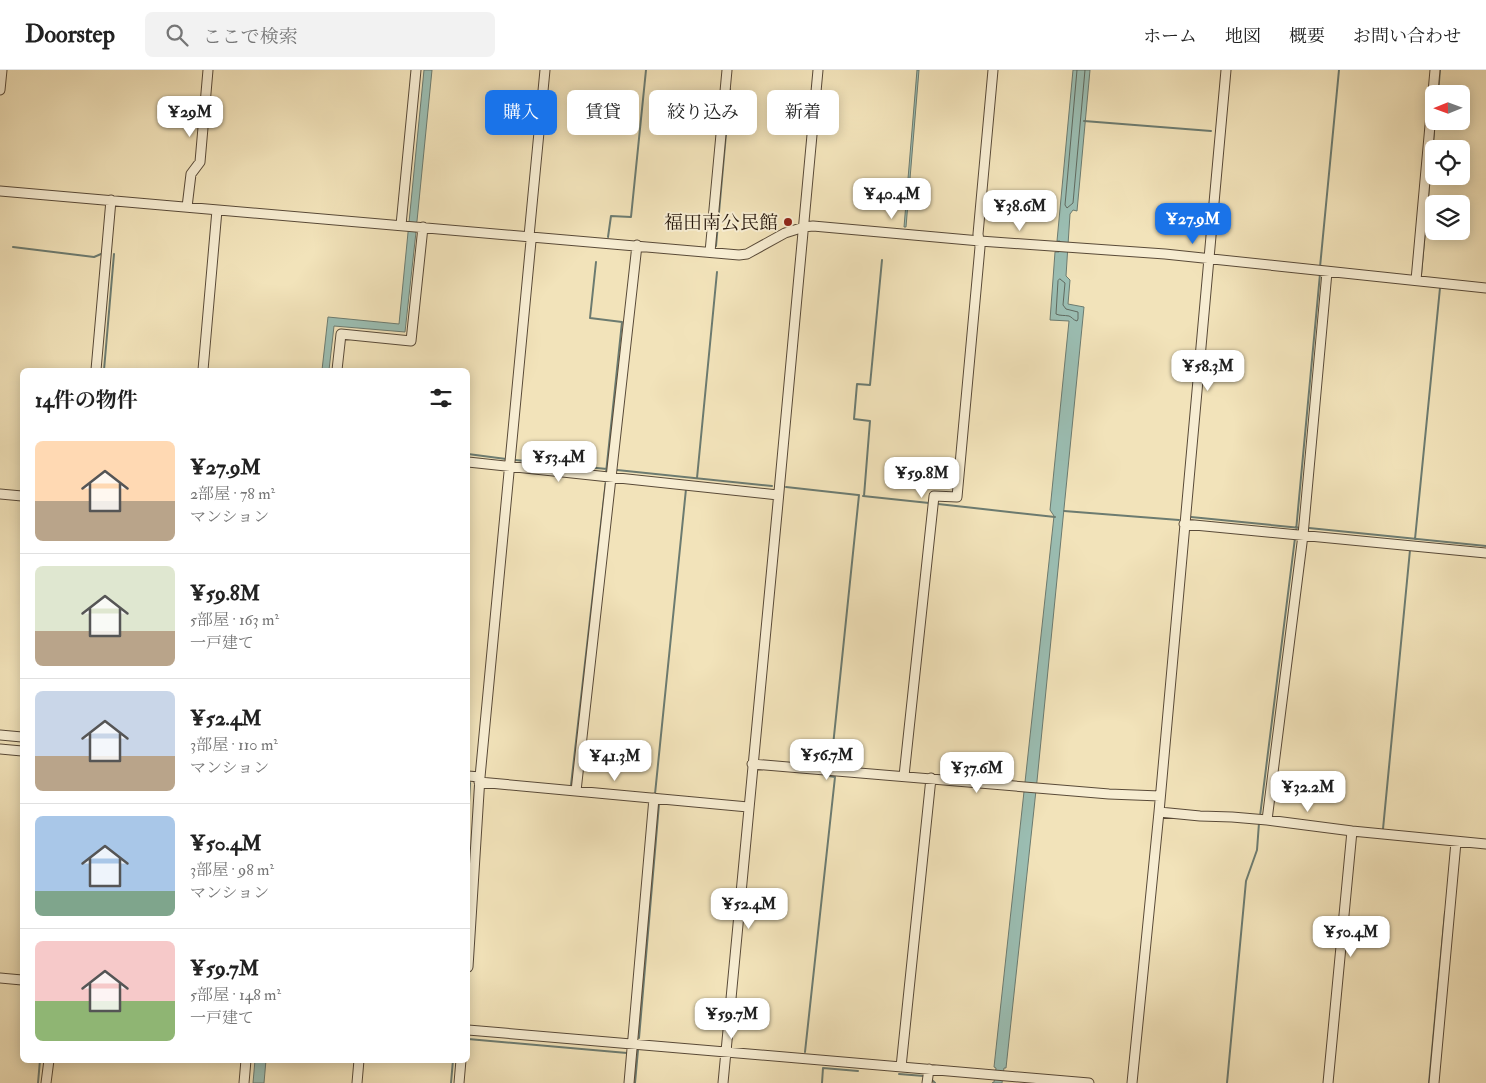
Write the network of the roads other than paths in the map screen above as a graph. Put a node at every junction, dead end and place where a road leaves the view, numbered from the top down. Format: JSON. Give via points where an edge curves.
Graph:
{"nodes":[{"id":1,"x":2,"y":70,"type":"edge"},
{"id":2,"x":208,"y":70,"type":"edge"},
{"id":3,"x":416,"y":70,"type":"edge"},
{"id":4,"x":545,"y":70,"type":"edge"},
{"id":5,"x":726,"y":70,"type":"edge"},
{"id":6,"x":818,"y":70,"type":"edge"},
{"id":7,"x":993,"y":70,"type":"edge"},
{"id":8,"x":1226,"y":70,"type":"edge"},
{"id":9,"x":1435,"y":70,"type":"edge"},
{"id":10,"x":0,"y":90,"type":"edge"},
{"id":11,"x":0,"y":190,"type":"edge"},
{"id":12,"x":111,"y":200,"type":"junction"},
{"id":13,"x":187,"y":207,"type":"junction"},
{"id":14,"x":217,"y":210,"type":"junction"},
{"id":15,"x":412,"y":226,"type":"junction"},
{"id":16,"x":804,"y":227,"type":"junction"},
{"id":17,"x":529,"y":236,"type":"junction"},
{"id":18,"x":980,"y":241,"type":"junction"},
{"id":19,"x":637,"y":245,"type":"junction"},
{"id":20,"x":710,"y":252,"type":"junction"},
{"id":21,"x":1208,"y":258,"type":"junction"},
{"id":22,"x":1322,"y":271,"type":"junction"},
{"id":23,"x":1416,"y":280,"type":"junction"},
{"id":24,"x":1486,"y":288,"type":"edge"},
{"id":25,"x":96,"y":368,"type":"edge"},
{"id":26,"x":203,"y":368,"type":"edge"},
{"id":27,"x":337,"y":368,"type":"edge"},
{"id":28,"x":470,"y":462,"type":"edge"},
{"id":29,"x":509,"y":466,"type":"junction"},
{"id":30,"x":611,"y":477,"type":"junction"},
{"id":31,"x":0,"y":494,"type":"edge"},
{"id":32,"x":778,"y":495,"type":"junction"},
{"id":33,"x":20,"y":496,"type":"edge"},
{"id":34,"x":1184,"y":524,"type":"junction"},
{"id":35,"x":1298,"y":534,"type":"junction"},
{"id":36,"x":1486,"y":553,"type":"edge"},
{"id":37,"x":0,"y":735,"type":"edge"},
{"id":38,"x":20,"y":737,"type":"edge"},
{"id":39,"x":0,"y":750,"type":"edge"},
{"id":40,"x":20,"y":752,"type":"edge"},
{"id":41,"x":752,"y":764,"type":"junction"},
{"id":42,"x":904,"y":776,"type":"junction"},
{"id":43,"x":470,"y":777,"type":"edge"},
{"id":44,"x":932,"y":778,"type":"junction"},
{"id":45,"x":479,"y":780,"type":"junction"},
{"id":46,"x":576,"y":791,"type":"junction"},
{"id":47,"x":1160,"y":796,"type":"junction"},
{"id":48,"x":654,"y":798,"type":"junction"},
{"id":49,"x":748,"y":807,"type":"junction"},
{"id":50,"x":1159,"y":812,"type":"junction"},
{"id":51,"x":1262,"y":819,"type":"junction"},
{"id":52,"x":1352,"y":831,"type":"junction"},
{"id":53,"x":1456,"y":842,"type":"junction"},
{"id":54,"x":1486,"y":844,"type":"edge"},
{"id":55,"x":470,"y":933,"type":"edge"},
{"id":56,"x":0,"y":978,"type":"edge"},
{"id":57,"x":20,"y":980,"type":"edge"},
{"id":58,"x":470,"y":1030,"type":"edge"},
{"id":59,"x":633,"y":1044,"type":"junction"},
{"id":60,"x":726,"y":1052,"type":"junction"},
{"id":61,"x":49,"y":1063,"type":"edge"},
{"id":62,"x":246,"y":1063,"type":"edge"},
{"id":63,"x":359,"y":1063,"type":"edge"},
{"id":64,"x":461,"y":1063,"type":"edge"},
{"id":65,"x":901,"y":1067,"type":"junction"},
{"id":66,"x":928,"y":1069,"type":"junction"},
{"id":67,"x":1036,"y":1081,"type":"edge"},
{"id":68,"x":46,"y":1083,"type":"edge"},
{"id":69,"x":244,"y":1083,"type":"edge"},
{"id":70,"x":357,"y":1083,"type":"edge"},
{"id":71,"x":459,"y":1083,"type":"edge"},
{"id":72,"x":629,"y":1083,"type":"edge"},
{"id":73,"x":723,"y":1083,"type":"edge"},
{"id":74,"x":927,"y":1083,"type":"edge"},
{"id":75,"x":1089,"y":1083,"type":"edge"},
{"id":76,"x":1132,"y":1083,"type":"edge"},
{"id":77,"x":1328,"y":1083,"type":"edge"},
{"id":78,"x":1434,"y":1083,"type":"edge"}],
"edges":[{"from":1,"to":10,"type":"street"},
{"from":2,"to":13,"type":"street","via":[[200,162],[191,174]]},
{"from":3,"to":15,"type":"street"},
{"from":4,"to":17,"type":"street"},
{"from":5,"to":20,"type":"street"},
{"from":6,"to":16,"type":"street"},
{"from":7,"to":18,"type":"street","via":[[978,234]]},
{"from":8,"to":21,"type":"street"},
{"from":9,"to":23,"type":"street"},
{"from":11,"to":12,"type":"street"},
{"from":12,"to":13,"type":"street"},
{"from":12,"to":25,"type":"street"},
{"from":13,"to":14,"type":"street"},
{"from":14,"to":15,"type":"street"},
{"from":14,"to":26,"type":"street"},
{"from":15,"to":17,"type":"street"},
{"from":15,"to":27,"type":"street","via":[[412,341],[341,334]]},
{"from":16,"to":18,"type":"street"},
{"from":16,"to":20,"type":"street","via":[[785,233],[747,254]]},
{"from":16,"to":32,"type":"street"},
{"from":17,"to":19,"type":"street"},
{"from":17,"to":29,"type":"street"},
{"from":18,"to":21,"type":"street"},
{"from":18,"to":42,"type":"street","via":[[957,497],[934,496]]},
{"from":19,"to":20,"type":"street"},
{"from":19,"to":30,"type":"street"},
{"from":21,"to":22,"type":"street"},
{"from":21,"to":34,"type":"street"},
{"from":22,"to":23,"type":"street"},
{"from":22,"to":35,"type":"street"},
{"from":23,"to":24,"type":"street"},
{"from":28,"to":29,"type":"street"},
{"from":29,"to":30,"type":"street"},
{"from":29,"to":45,"type":"street"},
{"from":30,"to":32,"type":"street"},
{"from":30,"to":46,"type":"street"},
{"from":31,"to":33,"type":"street"},
{"from":32,"to":41,"type":"street"},
{"from":34,"to":35,"type":"street"},
{"from":34,"to":47,"type":"street"},
{"from":35,"to":36,"type":"street"},
{"from":35,"to":51,"type":"street"},
{"from":37,"to":38,"type":"street"},
{"from":39,"to":40,"type":"street"},
{"from":41,"to":42,"type":"street"},
{"from":41,"to":49,"type":"street"},
{"from":42,"to":44,"type":"street"},
{"from":43,"to":45,"type":"street"},
{"from":44,"to":47,"type":"street"},
{"from":44,"to":65,"type":"street"},
{"from":45,"to":46,"type":"street"},
{"from":45,"to":55,"type":"street"},
{"from":46,"to":48,"type":"street"},
{"from":47,"to":50,"type":"street"},
{"from":48,"to":49,"type":"street"},
{"from":48,"to":59,"type":"street"},
{"from":49,"to":60,"type":"street"},
{"from":50,"to":51,"type":"street"},
{"from":50,"to":76,"type":"street"},
{"from":51,"to":52,"type":"street"},
{"from":52,"to":53,"type":"street"},
{"from":52,"to":77,"type":"street"},
{"from":53,"to":54,"type":"street"},
{"from":53,"to":78,"type":"street"},
{"from":56,"to":57,"type":"street"},
{"from":58,"to":59,"type":"street"},
{"from":59,"to":60,"type":"street"},
{"from":59,"to":72,"type":"street"},
{"from":60,"to":65,"type":"street"},
{"from":60,"to":73,"type":"street"},
{"from":61,"to":68,"type":"street"},
{"from":62,"to":69,"type":"street"},
{"from":63,"to":70,"type":"street"},
{"from":64,"to":71,"type":"street"},
{"from":65,"to":66,"type":"street"},
{"from":66,"to":67,"type":"street"},
{"from":66,"to":74,"type":"street"},
{"from":67,"to":75,"type":"street"}]}
